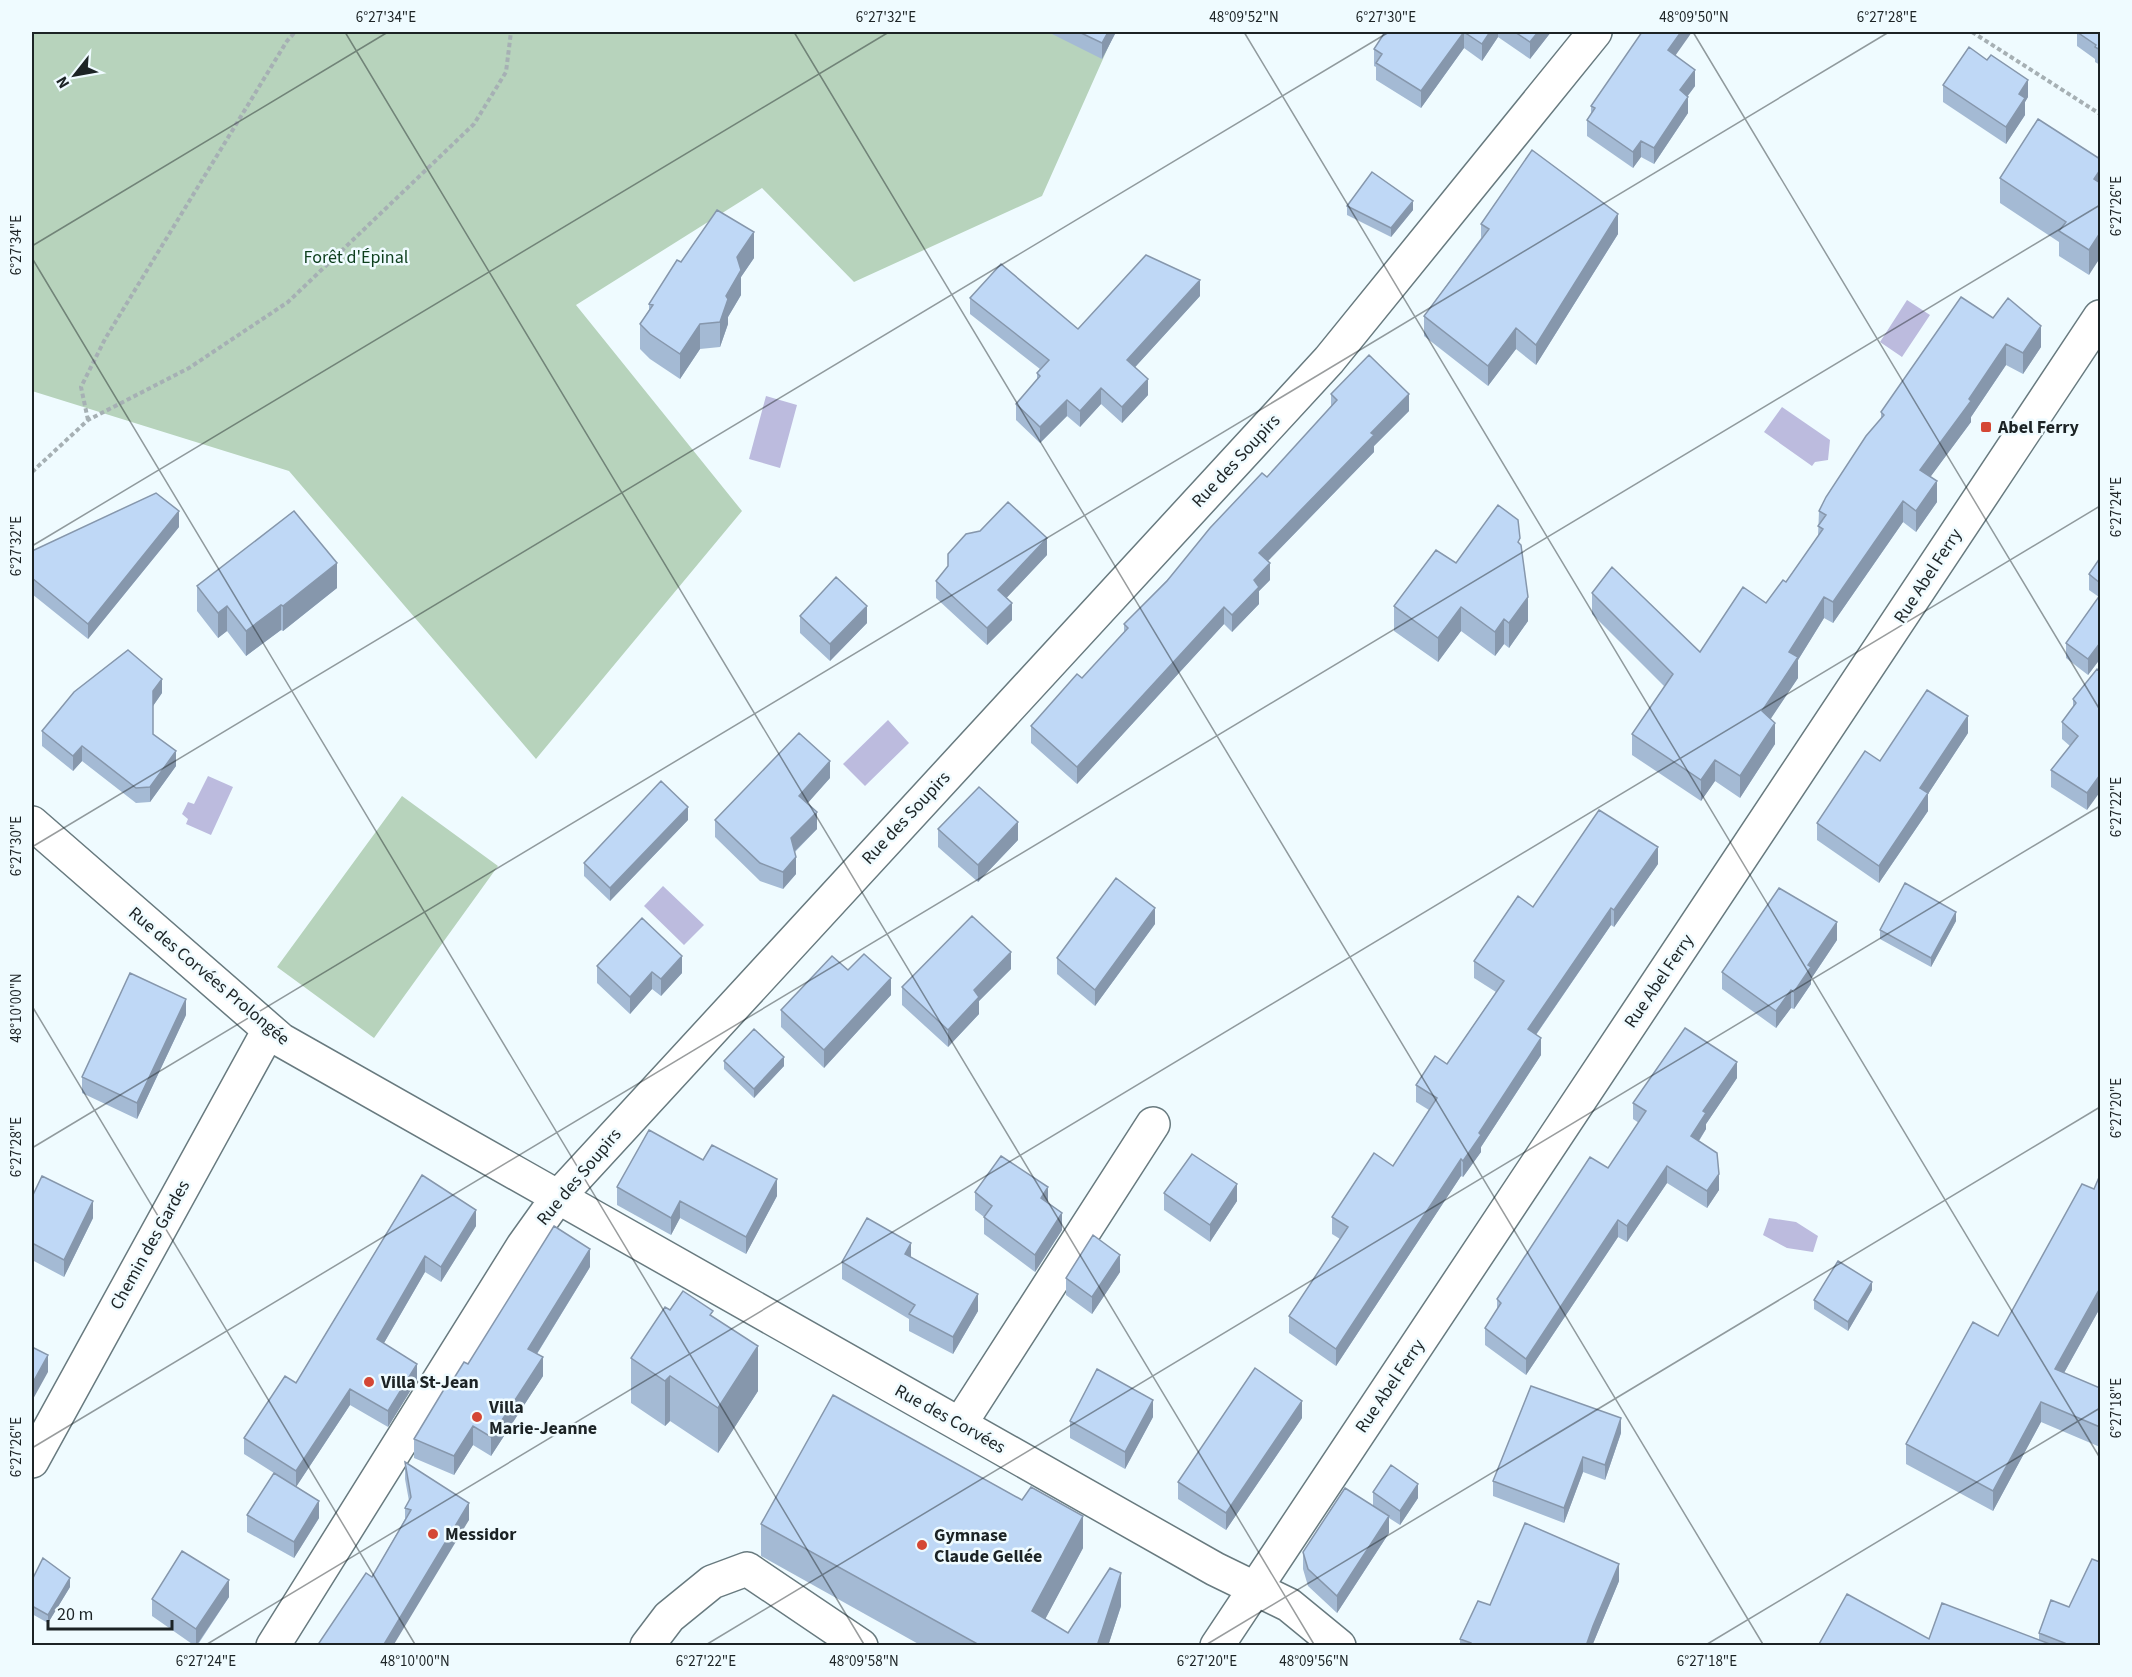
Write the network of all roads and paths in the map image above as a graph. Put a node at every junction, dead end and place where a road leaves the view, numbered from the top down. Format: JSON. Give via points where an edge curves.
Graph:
{"nodes":[{"id":1,"x":295,"y":32,"type":"edge"},
{"id":2,"x":512,"y":32,"type":"edge"},
{"id":3,"x":1595,"y":32,"type":"edge"},
{"id":4,"x":1972,"y":32,"type":"edge"},
{"id":5,"x":2100,"y":114,"type":"edge"},
{"id":6,"x":2100,"y":317,"type":"edge"},
{"id":7,"x":88,"y":420,"type":"junction"},
{"id":8,"x":32,"y":472,"type":"edge"},
{"id":9,"x":32,"y":823,"type":"edge"},
{"id":10,"x":269,"y":1030,"type":"junction"},
{"id":11,"x":1153,"y":1124,"type":"dead end"},
{"id":12,"x":558,"y":1197,"type":"junction"},
{"id":13,"x":960,"y":1424,"type":"junction"},
{"id":14,"x":32,"y":1461,"type":"edge"},
{"id":15,"x":1255,"y":1590,"type":"junction"},
{"id":16,"x":273,"y":1646,"type":"edge"},
{"id":17,"x":647,"y":1646,"type":"edge"},
{"id":18,"x":861,"y":1646,"type":"edge"},
{"id":19,"x":1218,"y":1646,"type":"edge"},
{"id":20,"x":1339,"y":1646,"type":"edge"}],
"edges":[{"from":1,"to":7,"type":"path","via":[[105,339],[81,387]]},
{"from":2,"to":7,"type":"path","via":[[506,72],[474,124],[288,302],[189,368]]},
{"from":3,"to":12,"type":"street","name":"Rue des Soupirs","via":[[1329,360]]},
{"from":4,"to":5,"type":"path"},
{"from":6,"to":15,"type":"street","name":"Rue Abel Ferry"},
{"from":7,"to":8,"type":"path"},
{"from":9,"to":10,"type":"street","name":"Rue des Corvées Prolongée"},
{"from":10,"to":12,"type":"street","name":"Rue des Corvées Prolongée"},
{"from":10,"to":14,"type":"street","name":"Chemin des Gardes"},
{"from":11,"to":13,"type":"street"},
{"from":12,"to":13,"type":"street","name":"Rue des Corvées"},
{"from":12,"to":16,"type":"street","name":"Rue des Soupirs","via":[[523,1246]]},
{"from":13,"to":15,"type":"street","name":"Rue des Corvées"},
{"from":15,"to":19,"type":"street","name":"Rue Abel Ferry"},
{"from":15,"to":20,"type":"street","name":"Rue des Corvées","via":[[1289,1605]]},
{"from":17,"to":18,"type":"street","via":[[669,1617],[712,1582],[747,1569]]}]}
